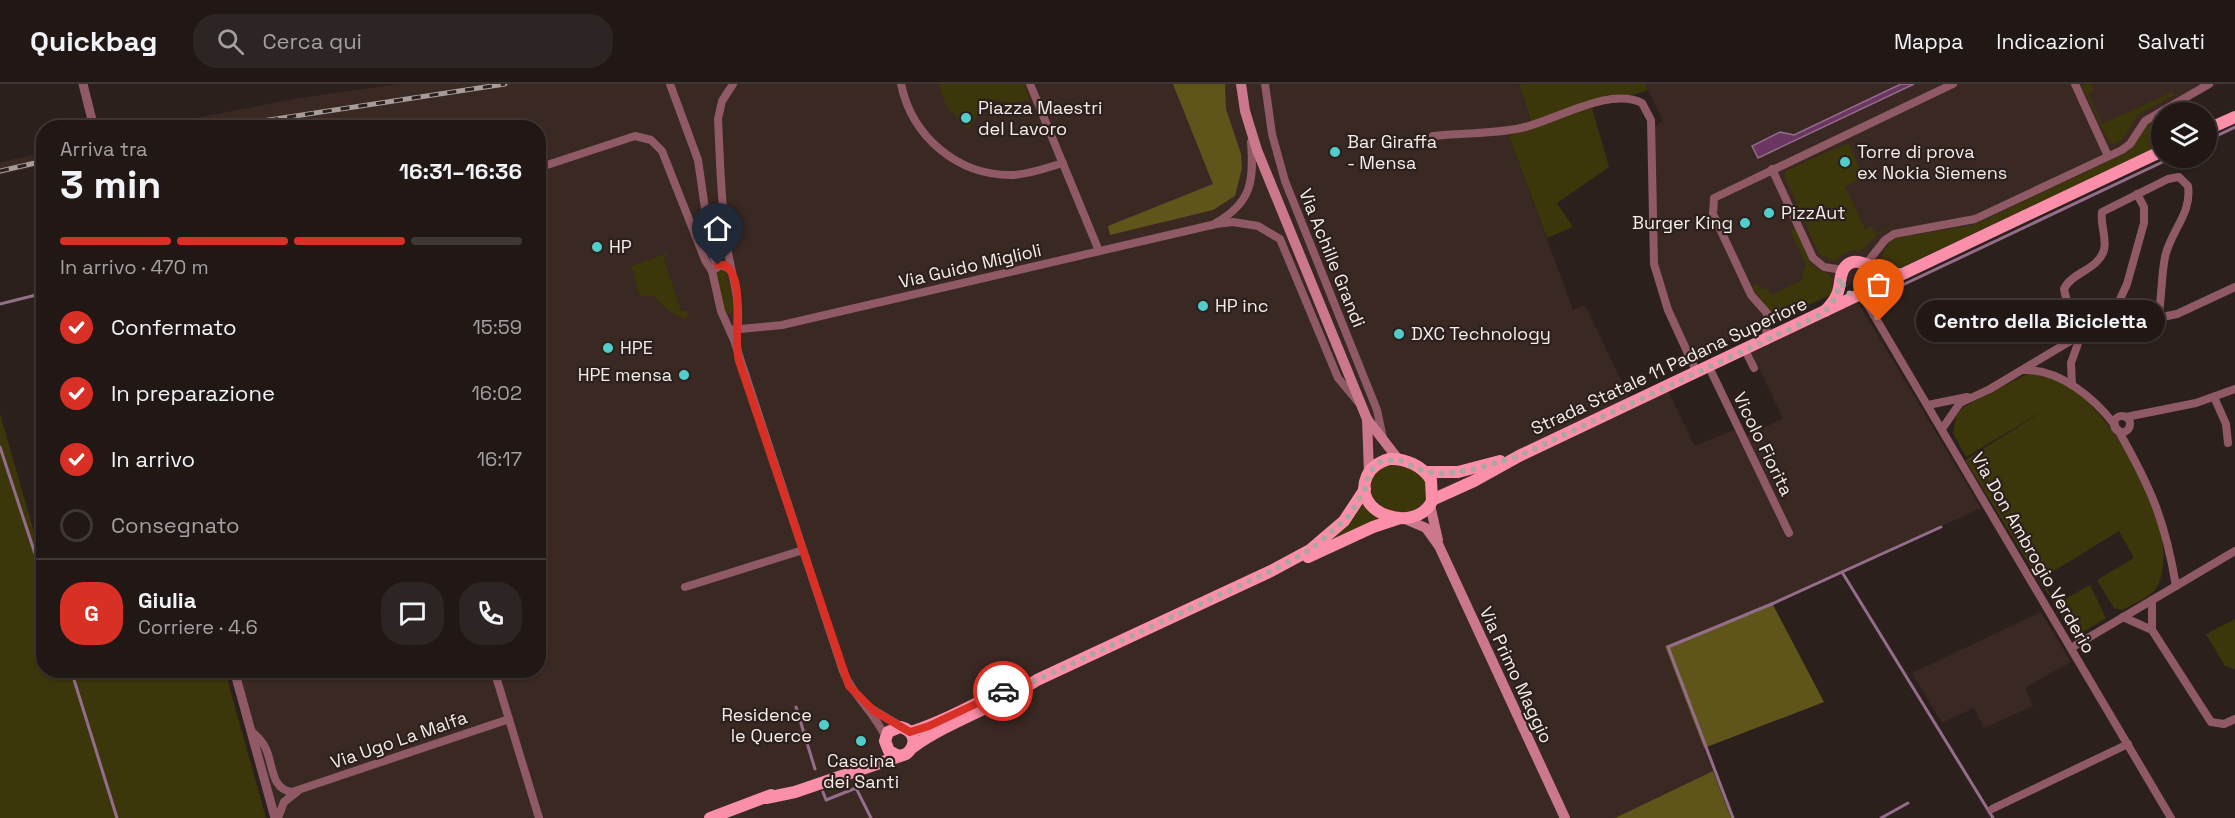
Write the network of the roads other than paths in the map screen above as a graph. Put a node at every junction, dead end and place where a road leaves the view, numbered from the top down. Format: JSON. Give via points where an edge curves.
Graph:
{"nodes":[{"id":1,"x":83,"y":84,"type":"edge"},
{"id":2,"x":670,"y":84,"type":"edge"},
{"id":3,"x":733,"y":84,"type":"edge"},
{"id":4,"x":901,"y":84,"type":"edge"},
{"id":5,"x":1030,"y":84,"type":"edge"},
{"id":6,"x":1241,"y":84,"type":"edge"},
{"id":7,"x":1265,"y":84,"type":"edge"},
{"id":8,"x":1953,"y":84,"type":"edge"},
{"id":9,"x":2074,"y":84,"type":"edge"},
{"id":10,"x":2209,"y":84,"type":"edge"},
{"id":11,"x":2235,"y":117,"type":"edge"},
{"id":12,"x":92,"y":120,"type":"edge"},
{"id":13,"x":2217,"y":125,"type":"edge"},
{"id":14,"x":1251,"y":132,"type":"junction"},
{"id":15,"x":1433,"y":136,"type":"dead end"},
{"id":16,"x":2108,"y":156,"type":"junction"},
{"id":17,"x":2151,"y":156,"type":"edge"},
{"id":18,"x":1063,"y":163,"type":"junction"},
{"id":19,"x":546,"y":165,"type":"edge"},
{"id":20,"x":1772,"y":169,"type":"junction"},
{"id":21,"x":2137,"y":195,"type":"junction"},
{"id":22,"x":1216,"y":224,"type":"junction"},
{"id":23,"x":725,"y":235,"type":"junction"},
{"id":24,"x":1100,"y":251,"type":"junction"},
{"id":25,"x":1869,"y":266,"type":"junction"},
{"id":26,"x":717,"y":267,"type":"junction"},
{"id":27,"x":730,"y":269,"type":"junction"},
{"id":28,"x":1842,"y":274,"type":"junction"},
{"id":29,"x":1903,"y":274,"type":"junction"},
{"id":30,"x":2235,"y":287,"type":"edge"},
{"id":31,"x":1865,"y":295,"type":"junction"},
{"id":32,"x":739,"y":310,"type":"junction"},
{"id":33,"x":1824,"y":313,"type":"junction"},
{"id":34,"x":722,"y":314,"type":"junction"},
{"id":35,"x":2158,"y":318,"type":"junction"},
{"id":36,"x":2107,"y":328,"type":"junction"},
{"id":37,"x":733,"y":330,"type":"junction"},
{"id":38,"x":2083,"y":334,"type":"junction"},
{"id":39,"x":1766,"y":340,"type":"junction"},
{"id":40,"x":1745,"y":350,"type":"junction"},
{"id":41,"x":1709,"y":367,"type":"junction"},
{"id":42,"x":1754,"y":369,"type":"dead end"},
{"id":43,"x":2022,"y":370,"type":"junction"},
{"id":44,"x":1697,"y":373,"type":"junction"},
{"id":45,"x":2072,"y":385,"type":"junction"},
{"id":46,"x":2235,"y":389,"type":"edge"},
{"id":47,"x":1975,"y":396,"type":"junction"},
{"id":48,"x":2214,"y":397,"type":"junction"},
{"id":49,"x":1362,"y":405,"type":"junction"},
{"id":50,"x":1928,"y":405,"type":"junction"},
{"id":51,"x":2099,"y":407,"type":"junction"},
{"id":52,"x":1367,"y":419,"type":"junction"},
{"id":53,"x":2126,"y":422,"type":"junction"},
{"id":54,"x":2116,"y":428,"type":"junction"},
{"id":55,"x":1942,"y":429,"type":"junction"},
{"id":56,"x":1383,"y":439,"type":"junction"},
{"id":57,"x":2228,"y":443,"type":"dead end"},
{"id":58,"x":2131,"y":451,"type":"junction"},
{"id":59,"x":1524,"y":453,"type":"junction"},
{"id":60,"x":1398,"y":459,"type":"junction"},
{"id":61,"x":1369,"y":472,"type":"junction"},
{"id":62,"x":1425,"y":472,"type":"junction"},
{"id":63,"x":1365,"y":489,"type":"junction"},
{"id":64,"x":1431,"y":502,"type":"junction"},
{"id":65,"x":1403,"y":518,"type":"junction"},
{"id":66,"x":1789,"y":533,"type":"dead end"},
{"id":67,"x":1439,"y":546,"type":"junction"},
{"id":68,"x":804,"y":550,"type":"junction"},
{"id":69,"x":2235,"y":551,"type":"edge"},
{"id":70,"x":1271,"y":571,"type":"junction"},
{"id":71,"x":2176,"y":586,"type":"junction"},
{"id":72,"x":685,"y":587,"type":"dead end"},
{"id":73,"x":2152,"y":600,"type":"junction"},
{"id":74,"x":2123,"y":618,"type":"junction"},
{"id":75,"x":2152,"y":630,"type":"junction"},
{"id":76,"x":2071,"y":648,"type":"junction"},
{"id":77,"x":236,"y":678,"type":"edge"},
{"id":78,"x":496,"y":678,"type":"edge"},
{"id":79,"x":1037,"y":680,"type":"junction"},
{"id":80,"x":863,"y":702,"type":"junction"},
{"id":81,"x":509,"y":719,"type":"junction"},
{"id":82,"x":2235,"y":719,"type":"edge"},
{"id":83,"x":906,"y":729,"type":"junction"},
{"id":84,"x":251,"y":731,"type":"junction"},
{"id":85,"x":885,"y":741,"type":"junction"},
{"id":86,"x":2128,"y":744,"type":"junction"},
{"id":87,"x":913,"y":747,"type":"junction"},
{"id":88,"x":899,"y":756,"type":"junction"},
{"id":89,"x":299,"y":790,"type":"junction"},
{"id":90,"x":766,"y":798,"type":"junction"},
{"id":91,"x":1992,"y":809,"type":"dead end"},
{"id":92,"x":538,"y":816,"type":"edge"},
{"id":93,"x":277,"y":818,"type":"edge"},
{"id":94,"x":710,"y":818,"type":"edge"},
{"id":95,"x":1565,"y":818,"type":"edge"},
{"id":96,"x":2171,"y":818,"type":"edge"}],
"edges":[{"from":1,"to":12,"type":"street"},
{"from":2,"to":26,"type":"street","via":[[698,160]]},
{"from":3,"to":23,"type":"street","via":[[718,114]]},
{"from":4,"to":18,"type":"street","via":[[910,112],[924,134],[962,164],[1015,175]]},
{"from":5,"to":18,"type":"street"},
{"from":6,"to":14,"type":"main road"},
{"from":7,"to":56,"type":"street","name":"Via Achille Grandi","via":[[1272,134],[1285,182],[1377,410]]},
{"from":8,"to":20,"type":"street"},
{"from":9,"to":16,"type":"street"},
{"from":10,"to":16,"type":"street","via":[[2143,122],[2127,147]]},
{"from":11,"to":13,"type":"main road"},
{"from":14,"to":22,"type":"street","via":[[1251,187],[1238,206]]},
{"from":14,"to":49,"type":"main road"},
{"from":15,"to":44,"type":"street","via":[[1520,128],[1613,99],[1642,103],[1651,124],[1654,264],[1668,310]]},
{"from":16,"to":25,"type":"street","via":[[1975,219],[1892,235]]},
{"from":17,"to":29,"type":"main road","name":"Strada Statale 11 Padana Superiore"},
{"from":18,"to":24,"type":"street"},
{"from":19,"to":26,"type":"street","via":[[631,137],[651,140],[662,151],[705,260]]},
{"from":20,"to":28,"type":"street","via":[[1813,258]]},
{"from":20,"to":39,"type":"street","via":[[1714,198],[1711,206],[1750,293],[1767,313]]},
{"from":21,"to":35,"type":"street","via":[[2179,177],[2188,186],[2189,205],[2166,253]]},
{"from":21,"to":36,"type":"street","via":[[2144,207],[2144,223],[2127,284]]},
{"from":21,"to":38,"type":"street","via":[[2102,212],[2105,243],[2101,256],[2064,289]]},
{"from":22,"to":24,"type":"street","name":"Via Guido Miglioli"},
{"from":22,"to":49,"type":"street","via":[[1258,226],[1280,239],[1338,378]]},
{"from":23,"to":26,"type":"street"},
{"from":23,"to":27,"type":"street"},
{"from":24,"to":37,"type":"street","name":"Via Guido Miglioli","via":[[782,325]]},
{"from":25,"to":28,"type":"main road","via":[[1853,262]]},
{"from":25,"to":29,"type":"main road","via":[[1885,274]]},
{"from":25,"to":31,"type":"main road","via":[[1875,278]]},
{"from":26,"to":27,"type":"street"},
{"from":26,"to":34,"type":"street"},
{"from":27,"to":32,"type":"street"},
{"from":28,"to":31,"type":"main road","via":[[1847,292]]},
{"from":28,"to":33,"type":"main road","name":"Strada Statale 11 Padana Superiore","via":[[1837,296]]},
{"from":29,"to":31,"type":"main road","name":"Strada Statale 11 Padana Superiore"},
{"from":30,"to":35,"type":"street","via":[[2180,313]]},
{"from":31,"to":33,"type":"main road","name":"Strada Statale 11 Padana Superiore"},
{"from":31,"to":50,"type":"street","name":"Via Don Ambrogio Verderio"},
{"from":32,"to":34,"type":"street","via":[[730,318]]},
{"from":32,"to":37,"type":"street"},
{"from":33,"to":39,"type":"main road","name":"Strada Statale 11 Padana Superiore"},
{"from":34,"to":37,"type":"street"},
{"from":35,"to":36,"type":"street"},
{"from":36,"to":38,"type":"street"},
{"from":37,"to":68,"type":"street"},
{"from":38,"to":43,"type":"street"},
{"from":38,"to":45,"type":"street","via":[[2072,359]]},
{"from":39,"to":40,"type":"main road","name":"Strada Statale 11 Padana Superiore"},
{"from":40,"to":41,"type":"main road","name":"Strada Statale 11 Padana Superiore"},
{"from":40,"to":42,"type":"street","name":"Vicolo Fiorita"},
{"from":41,"to":44,"type":"main road","name":"Strada Statale 11 Padana Superiore"},
{"from":41,"to":66,"type":"street","name":"Vicolo Fiorita"},
{"from":43,"to":45,"type":"street","via":[[2043,372]]},
{"from":43,"to":47,"type":"street"},
{"from":44,"to":59,"type":"main road","name":"Strada Statale 11 Padana Superiore"},
{"from":45,"to":51,"type":"street"},
{"from":46,"to":48,"type":"street"},
{"from":47,"to":50,"type":"street"},
{"from":47,"to":55,"type":"street","via":[[1955,408]]},
{"from":48,"to":53,"type":"street"},
{"from":48,"to":57,"type":"street","via":[[2226,424]]},
{"from":49,"to":52,"type":"main road"},
{"from":50,"to":55,"type":"street","name":"Via Don Ambrogio Verderio"},
{"from":51,"to":53,"type":"street"},
{"from":51,"to":54,"type":"street"},
{"from":52,"to":56,"type":"main road"},
{"from":52,"to":61,"type":"main road"},
{"from":53,"to":54,"type":"street"},
{"from":53,"to":54,"type":"street"},
{"from":53,"to":58,"type":"street"},
{"from":54,"to":58,"type":"street"},
{"from":55,"to":76,"type":"street","name":"Via Don Ambrogio Verderio"},
{"from":56,"to":60,"type":"main road"},
{"from":58,"to":71,"type":"street","via":[[2160,512]]},
{"from":59,"to":62,"type":"main road","name":"Strada Statale 11 Padana Superiore","via":[[1466,471]]},
{"from":59,"to":64,"type":"main road","name":"Strada Statale 11 Padana Superiore"},
{"from":60,"to":61,"type":"main road","via":[[1383,461]]},
{"from":60,"to":62,"type":"main road"},
{"from":61,"to":63,"type":"main road"},
{"from":62,"to":64,"type":"main road","via":[[1433,485]]},
{"from":63,"to":65,"type":"main road","via":[[1375,510]]},
{"from":63,"to":70,"type":"main road","via":[[1348,517],[1332,533]]},
{"from":64,"to":65,"type":"main road","via":[[1418,516]]},
{"from":64,"to":67,"type":"main road","name":"Via Primo Maggio"},
{"from":65,"to":67,"type":"main road","name":"Via Primo Maggio","via":[[1426,528]]},
{"from":65,"to":70,"type":"main road"},
{"from":67,"to":95,"type":"main road","name":"Via Primo Maggio"},
{"from":68,"to":72,"type":"street"},
{"from":68,"to":80,"type":"street","via":[[848,682]]},
{"from":69,"to":71,"type":"street"},
{"from":70,"to":79,"type":"main road"},
{"from":71,"to":73,"type":"street"},
{"from":73,"to":74,"type":"street"},
{"from":73,"to":75,"type":"street"},
{"from":74,"to":75,"type":"street"},
{"from":74,"to":76,"type":"street"},
{"from":75,"to":82,"type":"street","via":[[2210,721],[2221,725]]},
{"from":76,"to":86,"type":"street","name":"Via Don Ambrogio Verderio"},
{"from":77,"to":84,"type":"street"},
{"from":78,"to":81,"type":"street"},
{"from":79,"to":83,"type":"main road","via":[[1008,688],[929,726]]},
{"from":79,"to":87,"type":"main road","via":[[1012,697],[930,735]]},
{"from":80,"to":83,"type":"street"},
{"from":80,"to":85,"type":"street"},
{"from":81,"to":89,"type":"street","name":"Via Ugo La Malfa"},
{"from":81,"to":92,"type":"street"},
{"from":83,"to":85,"type":"main road","via":[[892,729]]},
{"from":83,"to":87,"type":"main road","via":[[914,740]]},
{"from":84,"to":89,"type":"street","via":[[266,747],[278,784],[286,791]]},
{"from":84,"to":93,"type":"street"},
{"from":85,"to":88,"type":"main road","via":[[890,753]]},
{"from":85,"to":90,"type":"main road","via":[[871,757],[793,784]]},
{"from":86,"to":91,"type":"street"},
{"from":86,"to":96,"type":"street","name":"Via Don Ambrogio Verderio"},
{"from":87,"to":88,"type":"main road"},
{"from":88,"to":90,"type":"main road","via":[[795,792]]},
{"from":89,"to":93,"type":"street","via":[[284,802]]},
{"from":90,"to":94,"type":"main road"}]}
